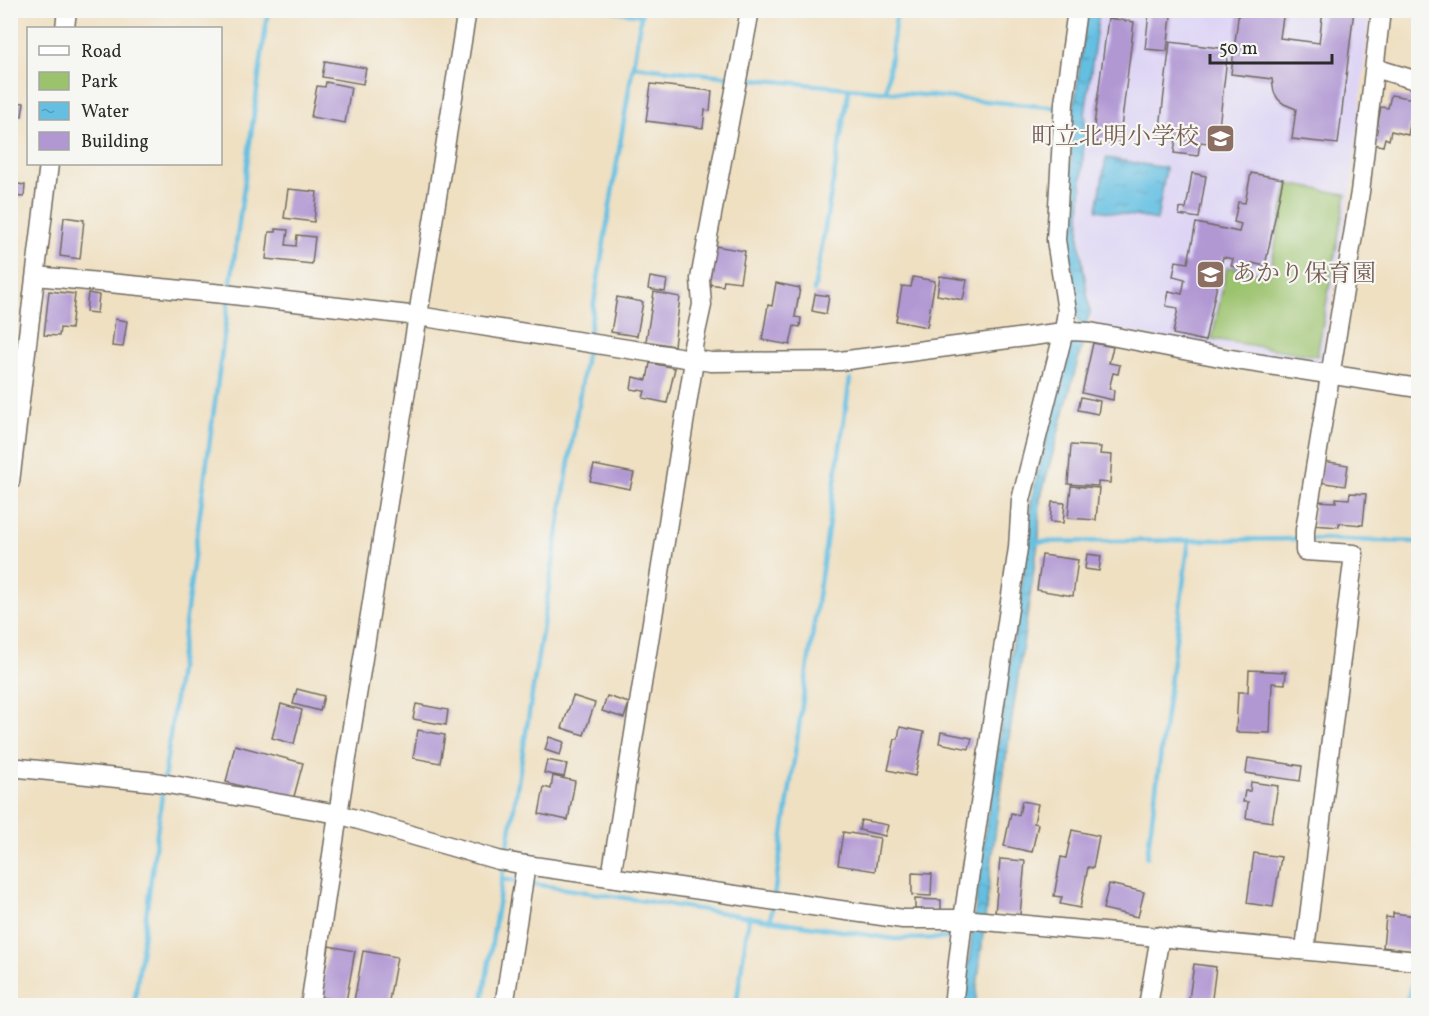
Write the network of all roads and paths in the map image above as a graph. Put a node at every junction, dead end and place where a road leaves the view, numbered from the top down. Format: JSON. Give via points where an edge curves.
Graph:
{"nodes":[{"id":1,"x":67,"y":10,"type":"edge"},
{"id":2,"x":468,"y":10,"type":"edge"},
{"id":3,"x":750,"y":10,"type":"edge"},
{"id":4,"x":1077,"y":10,"type":"edge"},
{"id":5,"x":1381,"y":10,"type":"edge"},
{"id":6,"x":65,"y":27,"type":"edge"},
{"id":7,"x":1375,"y":68,"type":"junction"},
{"id":8,"x":1419,"y":81,"type":"edge"},
{"id":9,"x":49,"y":165,"type":"edge"},
{"id":10,"x":36,"y":276,"type":"junction"},
{"id":11,"x":418,"y":316,"type":"junction"},
{"id":12,"x":1068,"y":331,"type":"junction"},
{"id":13,"x":19,"y":347,"type":"edge"},
{"id":14,"x":694,"y":360,"type":"junction"},
{"id":15,"x":1330,"y":375,"type":"junction"},
{"id":16,"x":1419,"y":388,"type":"edge"},
{"id":17,"x":10,"y":482,"type":"edge"},
{"id":18,"x":10,"y":767,"type":"edge"},
{"id":19,"x":338,"y":814,"type":"junction"},
{"id":20,"x":517,"y":871,"type":"junction"},
{"id":21,"x":611,"y":877,"type":"junction"},
{"id":22,"x":968,"y":928,"type":"junction"},
{"id":23,"x":1160,"y":936,"type":"junction"},
{"id":24,"x":1305,"y":949,"type":"junction"},
{"id":25,"x":1417,"y":960,"type":"edge"},
{"id":26,"x":310,"y":1005,"type":"edge"},
{"id":27,"x":504,"y":1005,"type":"edge"},
{"id":28,"x":952,"y":1005,"type":"edge"},
{"id":29,"x":1148,"y":1005,"type":"edge"}],
"edges":[{"from":1,"to":6,"type":"street"},
{"from":2,"to":11,"type":"street"},
{"from":3,"to":14,"type":"street","via":[[700,279],[702,305],[693,346]]},
{"from":4,"to":12,"type":"street","via":[[1064,109],[1056,240]]},
{"from":5,"to":7,"type":"street"},
{"from":7,"to":8,"type":"street"},
{"from":7,"to":15,"type":"street","via":[[1360,192]]},
{"from":9,"to":10,"type":"street"},
{"from":10,"to":11,"type":"street"},
{"from":10,"to":13,"type":"street"},
{"from":11,"to":14,"type":"street"},
{"from":11,"to":19,"type":"street"},
{"from":12,"to":14,"type":"street","via":[[840,361]]},
{"from":12,"to":15,"type":"street"},
{"from":12,"to":22,"type":"street","via":[[1021,500]]},
{"from":13,"to":17,"type":"street"},
{"from":14,"to":21,"type":"street"},
{"from":15,"to":16,"type":"street"},
{"from":15,"to":24,"type":"street","via":[[1305,551],[1354,554]]},
{"from":18,"to":19,"type":"street","via":[[163,784]]},
{"from":19,"to":20,"type":"street"},
{"from":19,"to":26,"type":"street"},
{"from":20,"to":21,"type":"street"},
{"from":20,"to":27,"type":"street"},
{"from":21,"to":22,"type":"street"},
{"from":22,"to":23,"type":"street"},
{"from":22,"to":28,"type":"street"},
{"from":23,"to":24,"type":"street"},
{"from":23,"to":29,"type":"street"},
{"from":24,"to":25,"type":"street"}]}
